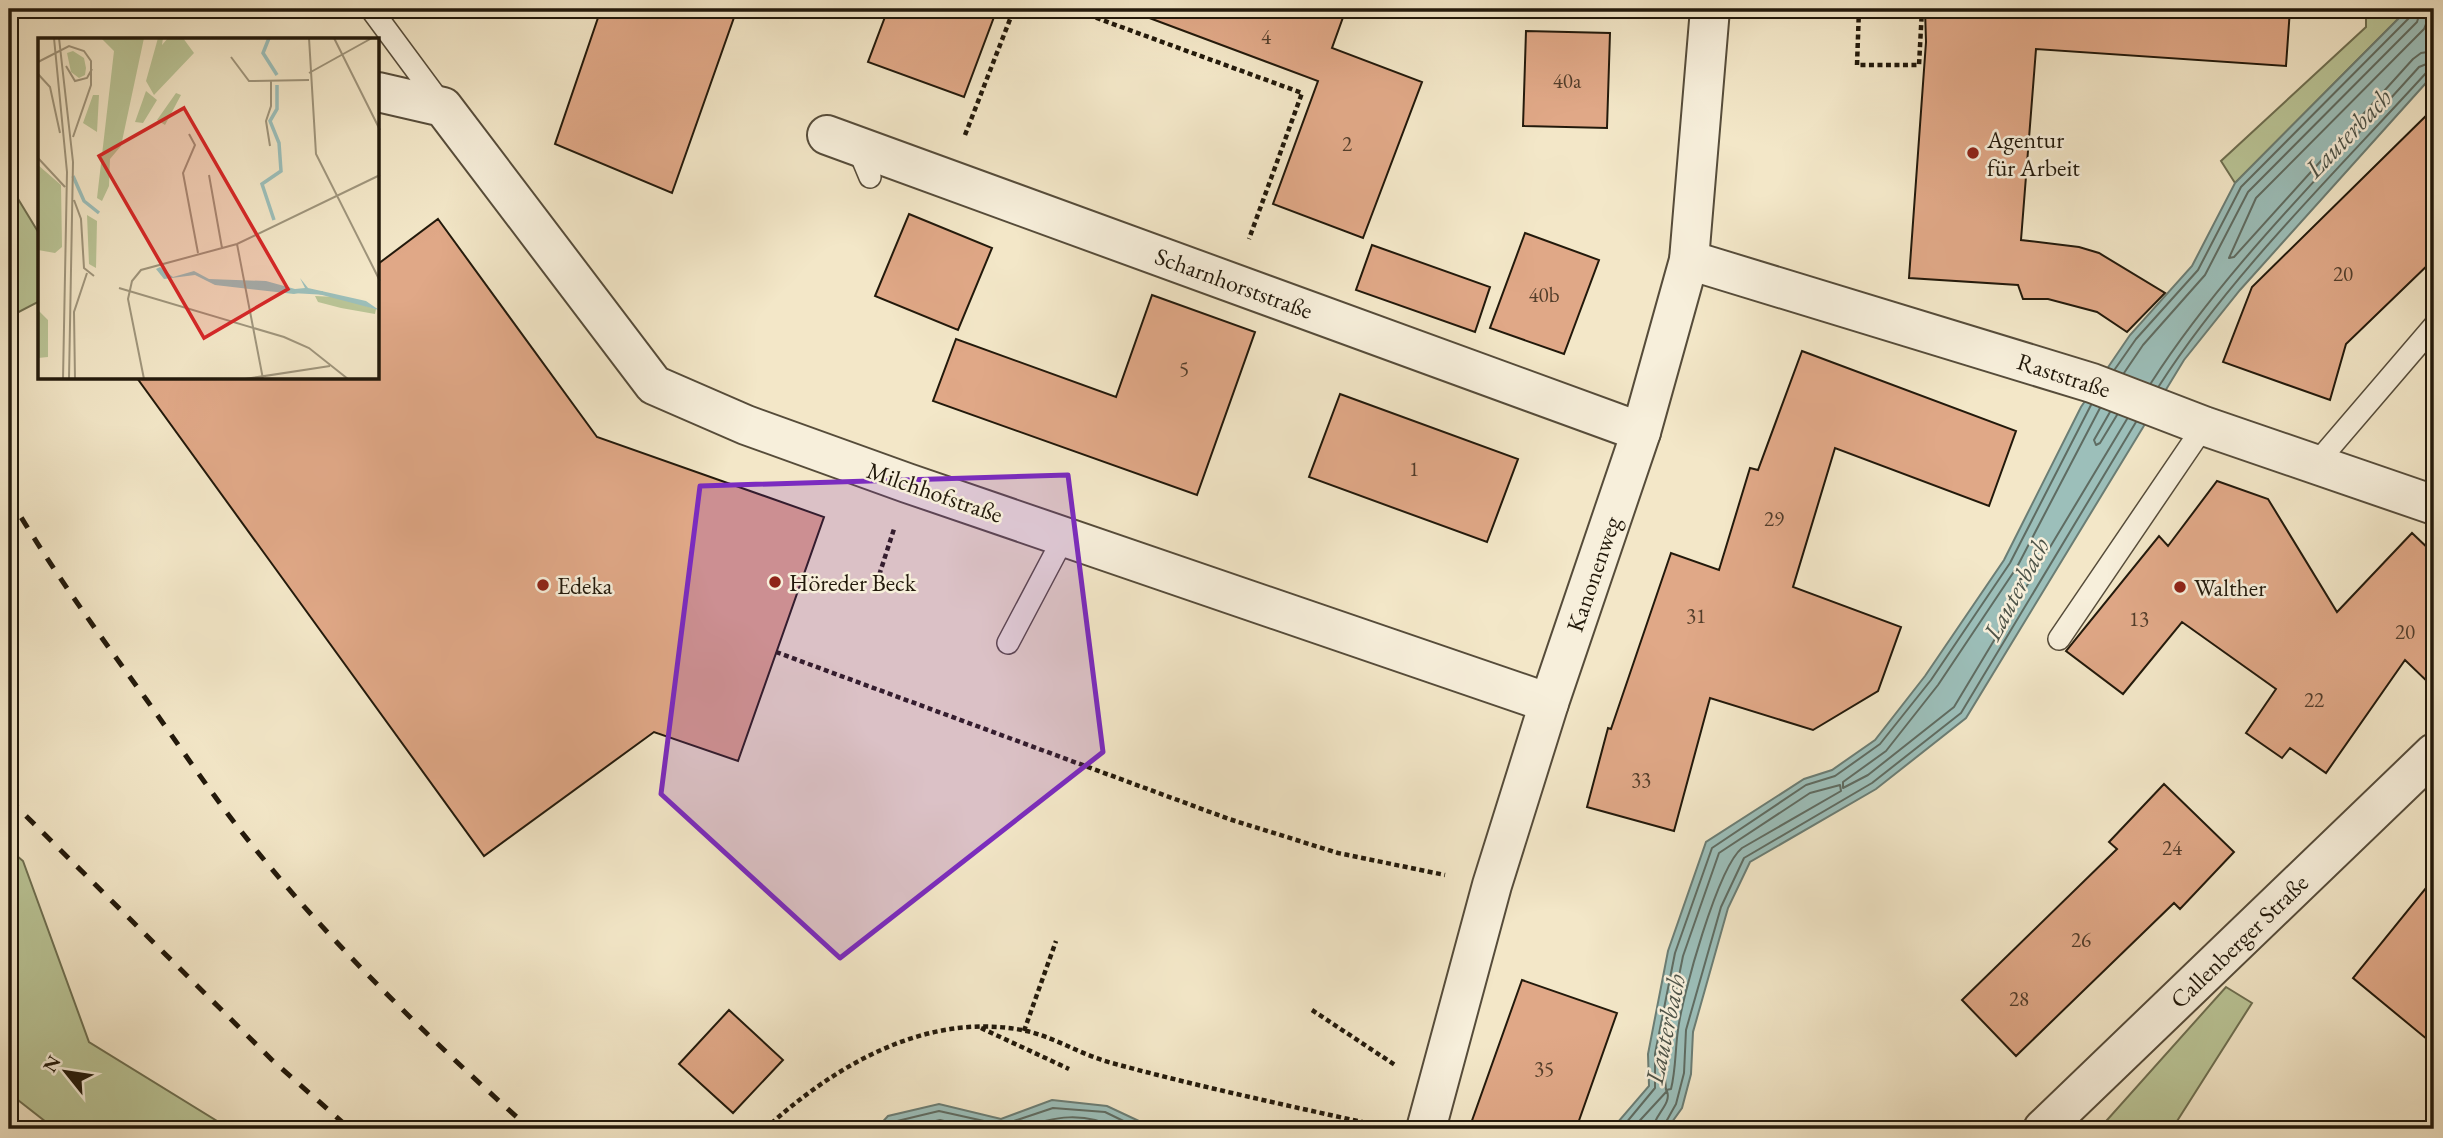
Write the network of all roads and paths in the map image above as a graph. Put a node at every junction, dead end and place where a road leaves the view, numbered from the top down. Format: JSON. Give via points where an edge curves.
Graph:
{"nodes":[{"id":1,"x":371,"y":9,"type":"edge"},
{"id":2,"x":1014,"y":9,"type":"edge"},
{"id":3,"x":1072,"y":9,"type":"edge"},
{"id":4,"x":1710,"y":9,"type":"edge"},
{"id":5,"x":1859,"y":9,"type":"edge"},
{"id":6,"x":1922,"y":9,"type":"edge"},
{"id":7,"x":380,"y":92,"type":"edge"},
{"id":8,"x":443,"y":107,"type":"junction"},
{"id":9,"x":851,"y":153,"type":"dead end"},
{"id":10,"x":948,"y":179,"type":"junction"},
{"id":11,"x":1689,"y":260,"type":"junction"},
{"id":12,"x":1233,"y":283,"type":"junction"},
{"id":13,"x":2434,"y":326,"type":"edge"},
{"id":14,"x":2204,"y":426,"type":"junction"},
{"id":15,"x":1641,"y":432,"type":"junction"},
{"id":16,"x":2314,"y":466,"type":"junction"},
{"id":17,"x":907,"y":483,"type":"junction"},
{"id":18,"x":2434,"y":505,"type":"edge"},
{"id":19,"x":1064,"y":537,"type":"junction"},
{"id":20,"x":874,"y":592,"type":"dead end"},
{"id":21,"x":2059,"y":639,"type":"dead end"},
{"id":22,"x":1009,"y":643,"type":"dead end"},
{"id":23,"x":776,"y":652,"type":"dead end"},
{"id":24,"x":1549,"y":703,"type":"junction"},
{"id":25,"x":2434,"y":753,"type":"edge"},
{"id":26,"x":1492,"y":885,"type":"junction"},
{"id":27,"x":1056,"y":941,"type":"dead end"},
{"id":28,"x":1312,"y":1010,"type":"dead end"},
{"id":29,"x":977,"y":1027,"type":"junction"},
{"id":30,"x":1024,"y":1031,"type":"junction"},
{"id":31,"x":1397,"y":1067,"type":"dead end"},
{"id":32,"x":1069,"y":1069,"type":"dead end"},
{"id":33,"x":765,"y":1129,"type":"edge"},
{"id":34,"x":1426,"y":1129,"type":"edge"},
{"id":35,"x":2043,"y":1129,"type":"edge"}],
"edges":[{"from":1,"to":8,"type":"lane"},
{"from":2,"to":10,"type":"path"},
{"from":3,"to":12,"type":"path","via":[[1302,93]]},
{"from":4,"to":11,"type":"street","name":"Kanonenweg"},
{"from":5,"to":6,"type":"path","via":[[1857,65],[1919,65]]},
{"from":7,"to":8,"type":"street"},
{"from":8,"to":17,"type":"street","name":"Milchhofstraße","via":[[654,385],[746,425]]},
{"from":9,"to":10,"type":"street","name":"Scharnhorststraße"},
{"from":10,"to":12,"type":"street","name":"Scharnhorststraße"},
{"from":11,"to":14,"type":"street","name":"Raststraße","via":[[2092,383]]},
{"from":11,"to":15,"type":"street","name":"Kanonenweg"},
{"from":12,"to":15,"type":"street","name":"Scharnhorststraße"},
{"from":13,"to":16,"type":"lane"},
{"from":14,"to":16,"type":"street","name":"Raststraße"},
{"from":14,"to":21,"type":"lane"},
{"from":15,"to":24,"type":"street","name":"Kanonenweg"},
{"from":16,"to":18,"type":"street","name":"Raststraße"},
{"from":17,"to":19,"type":"street","name":"Milchhofstraße"},
{"from":17,"to":20,"type":"path"},
{"from":19,"to":22,"type":"lane"},
{"from":19,"to":24,"type":"street","name":"Milchhofstraße"},
{"from":23,"to":26,"type":"path","via":[[1229,819],[1338,853]]},
{"from":24,"to":26,"type":"street","name":"Kanonenweg"},
{"from":25,"to":35,"type":"street","name":"Callenberger Straße"},
{"from":26,"to":34,"type":"street","name":"Kanonenweg"},
{"from":27,"to":30,"type":"path"},
{"from":28,"to":31,"type":"path"},
{"from":29,"to":30,"type":"path"},
{"from":29,"to":32,"type":"path"},
{"from":29,"to":33,"type":"path","via":[[905,1039],[860,1058]]},
{"from":30,"to":34,"type":"path","via":[[1110,1062],[1379,1126]]}]}
